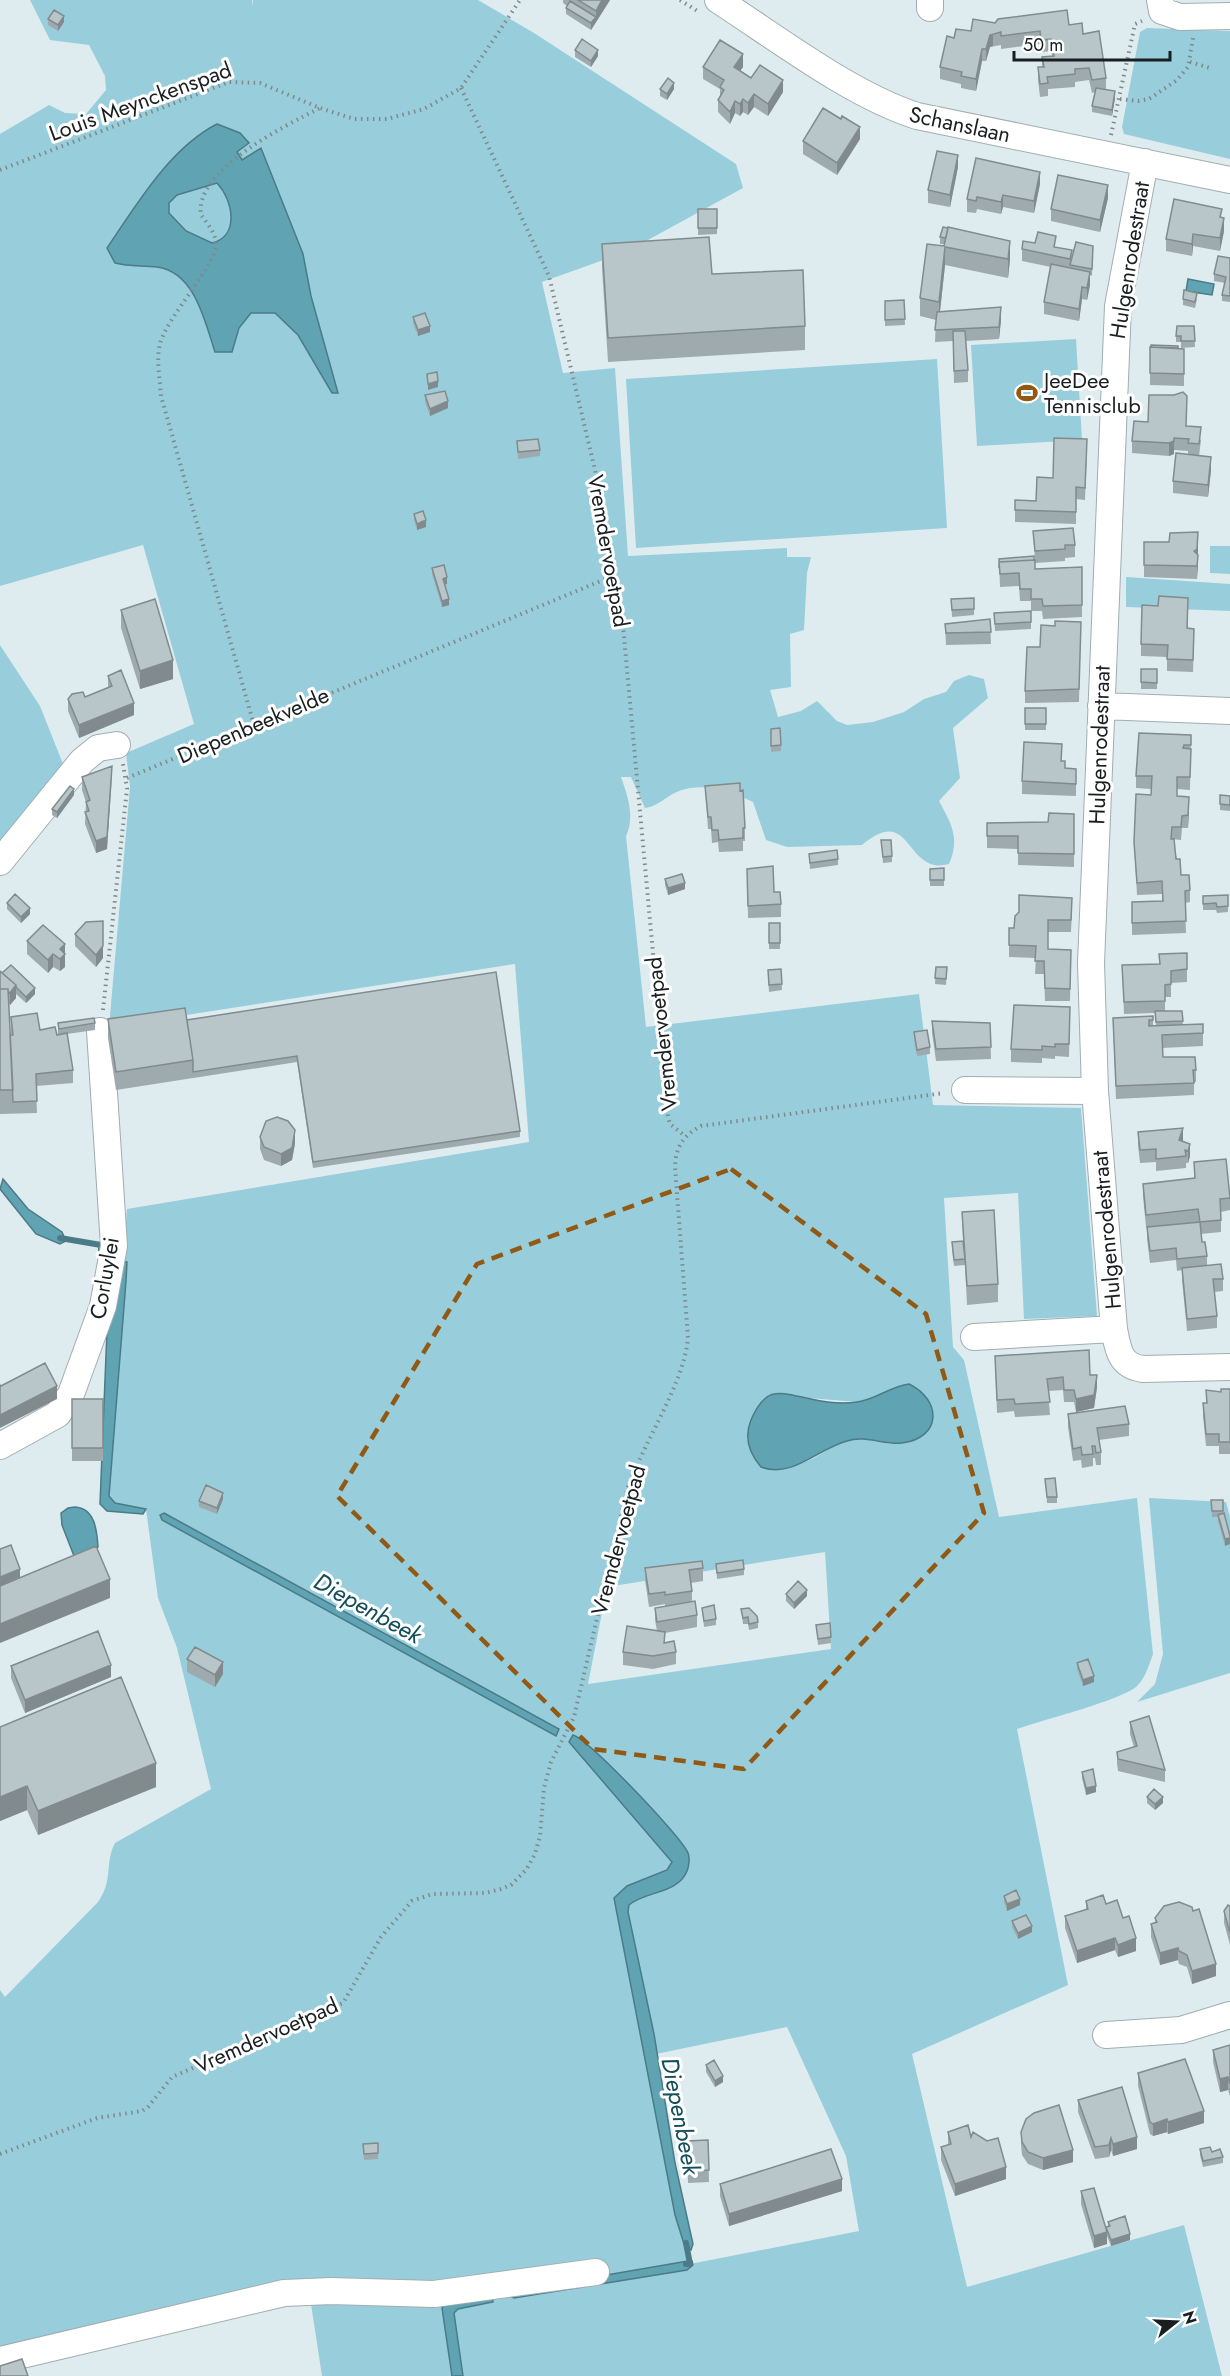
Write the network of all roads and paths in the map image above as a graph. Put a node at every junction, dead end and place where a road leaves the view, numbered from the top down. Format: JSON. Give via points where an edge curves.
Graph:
{"nodes":[{"id":1,"x":520,"y":0,"type":"edge"},
{"id":2,"x":718,"y":0,"type":"edge"},
{"id":3,"x":1161,"y":6,"type":"edge"},
{"id":4,"x":1195,"y":16,"type":"junction"},
{"id":5,"x":1230,"y":16,"type":"edge"},
{"id":6,"x":1190,"y":62,"type":"junction"},
{"id":7,"x":1210,"y":68,"type":"dead end"},
{"id":8,"x":461,"y":88,"type":"junction"},
{"id":9,"x":1119,"y":99,"type":"junction"},
{"id":10,"x":320,"y":108,"type":"junction"},
{"id":11,"x":1108,"y":154,"type":"junction"},
{"id":12,"x":1145,"y":162,"type":"junction"},
{"id":13,"x":0,"y":170,"type":"edge"},
{"id":14,"x":1230,"y":180,"type":"edge"},
{"id":15,"x":615,"y":574,"type":"junction"},
{"id":16,"x":1101,"y":706,"type":"junction"},
{"id":17,"x":1230,"y":711,"type":"edge"},
{"id":18,"x":254,"y":724,"type":"junction"},
{"id":19,"x":117,"y":745,"type":"dead end"},
{"id":20,"x":0,"y":862,"type":"edge"},
{"id":21,"x":100,"y":1031,"type":"joint"},
{"id":22,"x":965,"y":1090,"type":"joint"},
{"id":23,"x":1095,"y":1091,"type":"junction"},
{"id":24,"x":685,"y":1136,"type":"junction"},
{"id":25,"x":1114,"y":1329,"type":"junction"},
{"id":26,"x":974,"y":1337,"type":"dead end"},
{"id":27,"x":1230,"y":1367,"type":"edge"},
{"id":28,"x":0,"y":1446,"type":"edge"},
{"id":29,"x":1230,"y":2014,"type":"edge"},
{"id":30,"x":1106,"y":2036,"type":"dead end"},
{"id":31,"x":0,"y":2154,"type":"edge"},
{"id":32,"x":596,"y":2272,"type":"dead end"},
{"id":33,"x":0,"y":2360,"type":"edge"}],
"edges":[{"from":1,"to":8,"type":"path"},
{"from":2,"to":11,"type":"street","name":"Schanslaan","via":[[895,109]]},
{"from":3,"to":4,"type":"street","via":[[1180,17]]},
{"from":3,"to":9,"type":"path","via":[[1135,24]]},
{"from":4,"to":5,"type":"street"},
{"from":4,"to":6,"type":"path"},
{"from":6,"to":7,"type":"path"},
{"from":6,"to":9,"type":"path","via":[[1177,81],[1149,99]]},
{"from":8,"to":10,"type":"path","name":"Louis Meynckenspad","via":[[424,109],[387,118],[354,119]]},
{"from":8,"to":15,"type":"path","name":"Vremdervoetpad","via":[[549,276]]},
{"from":9,"to":11,"type":"path"},
{"from":10,"to":13,"type":"path","name":"Louis Meynckenspad","via":[[260,83],[229,82]]},
{"from":10,"to":18,"type":"path","via":[[239,156],[219,172],[202,196],[201,215],[211,227],[216,244],[212,262],[182,301],[160,345],[161,396]]},
{"from":11,"to":12,"type":"street","name":"Schanslaan"},
{"from":12,"to":14,"type":"street","name":"Schanslaan"},
{"from":12,"to":16,"type":"street","name":"Hulgenrodestraat","via":[[1118,306]]},
{"from":15,"to":18,"type":"path","name":"Diepenbeekvelde"},
{"from":15,"to":24,"type":"path","name":"Vremdervoetpad","via":[[668,1117],[670,1124]]},
{"from":16,"to":17,"type":"street"},
{"from":16,"to":23,"type":"street","name":"Hulgenrodestraat","via":[[1091,963]]},
{"from":18,"to":21,"type":"path","name":"Diepenbeekvelde","via":[[128,778]]},
{"from":19,"to":20,"type":"street","via":[[99,748],[82,761]]},
{"from":21,"to":28,"type":"street","name":"Corluylei","via":[[114,1246],[102,1306],[71,1394],[58,1414]]},
{"from":22,"to":23,"type":"street"},
{"from":22,"to":24,"type":"path","name":"Vremdervoetpad","via":[[701,1126]]},
{"from":23,"to":25,"type":"street","name":"Hulgenrodestraat"},
{"from":24,"to":31,"type":"path","name":"Vremdervoetpad","via":[[679,1144],[675,1167],[688,1338],[686,1359],[627,1490],[574,1717],[551,1762],[544,1788],[540,1836],[526,1870],[511,1885],[485,1893],[432,1894],[412,1900],[381,1937],[344,2003],[172,2077],[142,2110],[97,2118]]},
{"from":25,"to":26,"type":"street","name":"Hulgenrodestraat"},
{"from":25,"to":27,"type":"street","name":"Hulgenrodestraat","via":[[1123,1361],[1132,1368]]},
{"from":29,"to":30,"type":"street","via":[[1181,2030]]},
{"from":32,"to":33,"type":"street","via":[[434,2295],[284,2293]]}]}
